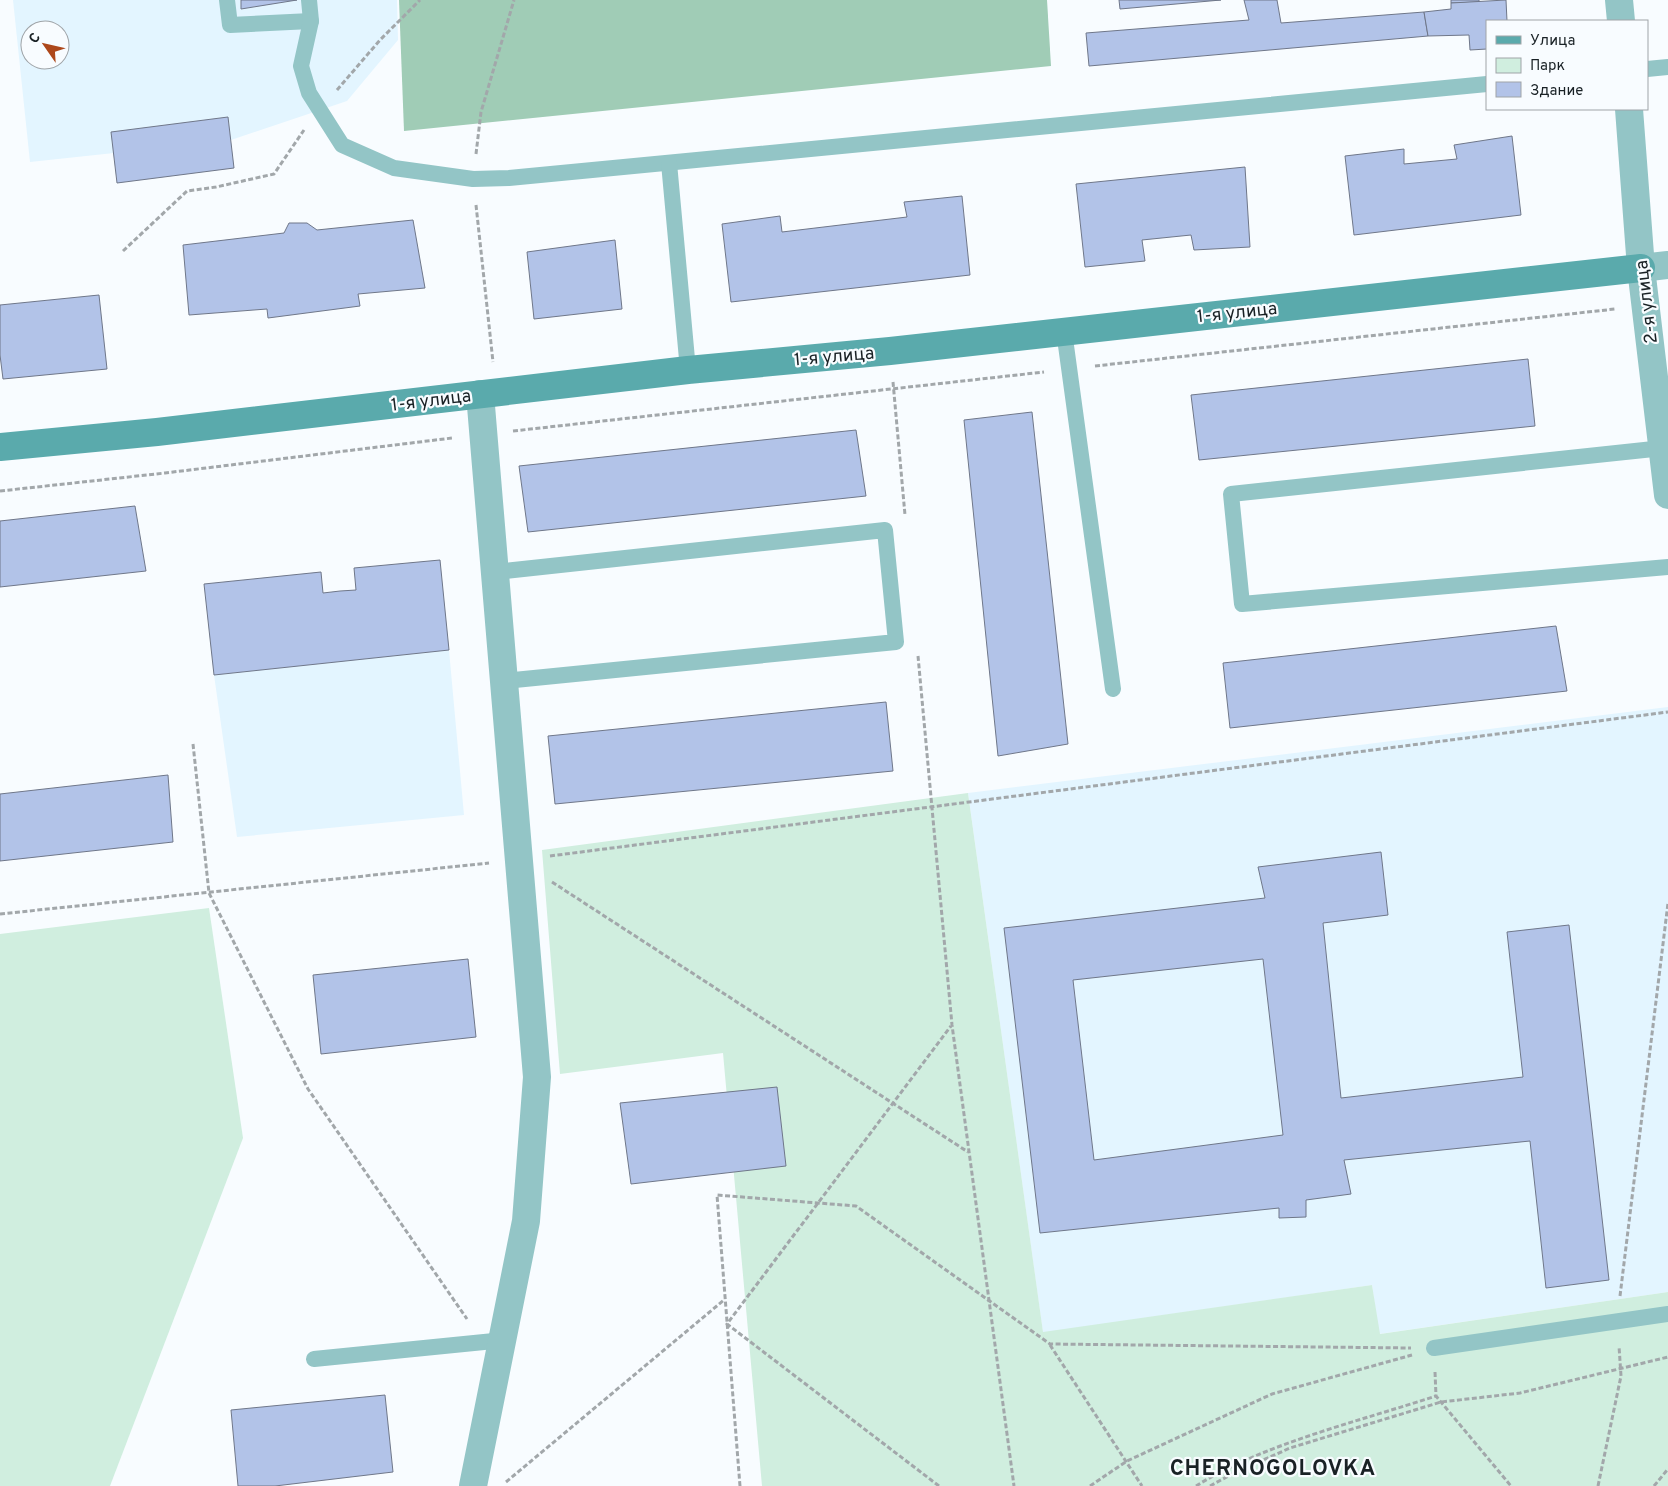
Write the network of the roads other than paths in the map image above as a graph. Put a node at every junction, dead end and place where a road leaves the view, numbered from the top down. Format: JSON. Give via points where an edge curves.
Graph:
{"nodes":[{"id":1,"x":227,"y":0,"type":"edge"},
{"id":2,"x":309,"y":0,"type":"edge"},
{"id":3,"x":1619,"y":0,"type":"edge"},
{"id":4,"x":1621,"y":20,"type":"edge"},
{"id":5,"x":310,"y":21,"type":"junction"},
{"id":6,"x":1668,"y":67,"type":"edge"},
{"id":7,"x":1648,"y":69,"type":"edge"},
{"id":8,"x":1486,"y":84,"type":"edge"},
{"id":9,"x":1629,"y":110,"type":"edge"},
{"id":10,"x":669,"y":163,"type":"junction"},
{"id":11,"x":1668,"y":265,"type":"edge"},
{"id":12,"x":1641,"y":268,"type":"junction"},
{"id":13,"x":1064,"y":331,"type":"junction"},
{"id":14,"x":688,"y":370,"type":"junction"},
{"id":15,"x":488,"y":393,"type":"junction"},
{"id":16,"x":0,"y":447,"type":"edge"},
{"id":17,"x":1663,"y":448,"type":"junction"},
{"id":18,"x":1668,"y":494,"type":"edge"},
{"id":19,"x":1668,"y":567,"type":"edge"},
{"id":20,"x":495,"y":572,"type":"junction"},
{"id":21,"x":504,"y":681,"type":"junction"},
{"id":22,"x":1113,"y":689,"type":"dead end"},
{"id":23,"x":1668,"y":1314,"type":"edge"},
{"id":24,"x":504,"y":1340,"type":"junction"},
{"id":25,"x":1434,"y":1348,"type":"road end"},
{"id":26,"x":314,"y":1359,"type":"dead end"},
{"id":27,"x":473,"y":1486,"type":"edge"}],
"edges":[{"from":1,"to":5,"type":"lane","via":[[230,25]]},
{"from":2,"to":5,"type":"lane"},
{"from":3,"to":4,"type":"street"},
{"from":5,"to":10,"type":"lane","via":[[301,66],[308,93],[342,145],[394,168],[473,179]]},
{"from":6,"to":7,"type":"lane"},
{"from":8,"to":10,"type":"lane"},
{"from":9,"to":12,"type":"street","name":"2-я улица"},
{"from":10,"to":14,"type":"lane"},
{"from":11,"to":12,"type":"street","name":"1-я улица"},
{"from":12,"to":13,"type":"street","name":"1-я улица"},
{"from":12,"to":17,"type":"street","name":"2-я улица"},
{"from":13,"to":14,"type":"street","name":"1-я улица","via":[[890,352]]},
{"from":13,"to":22,"type":"lane"},
{"from":14,"to":15,"type":"street","name":"1-я улица"},
{"from":15,"to":16,"type":"street","name":"1-я улица"},
{"from":15,"to":20,"type":"street","via":[[484,434]]},
{"from":17,"to":18,"type":"street","name":"2-я улица"},
{"from":17,"to":19,"type":"lane","via":[[1231,494],[1242,604]]},
{"from":20,"to":21,"type":"street"},
{"from":20,"to":21,"type":"lane","via":[[885,530],[896,642]]},
{"from":21,"to":24,"type":"street","via":[[537,1077],[526,1222]]},
{"from":23,"to":25,"type":"lane"},
{"from":24,"to":26,"type":"lane"},
{"from":24,"to":27,"type":"street"}]}
